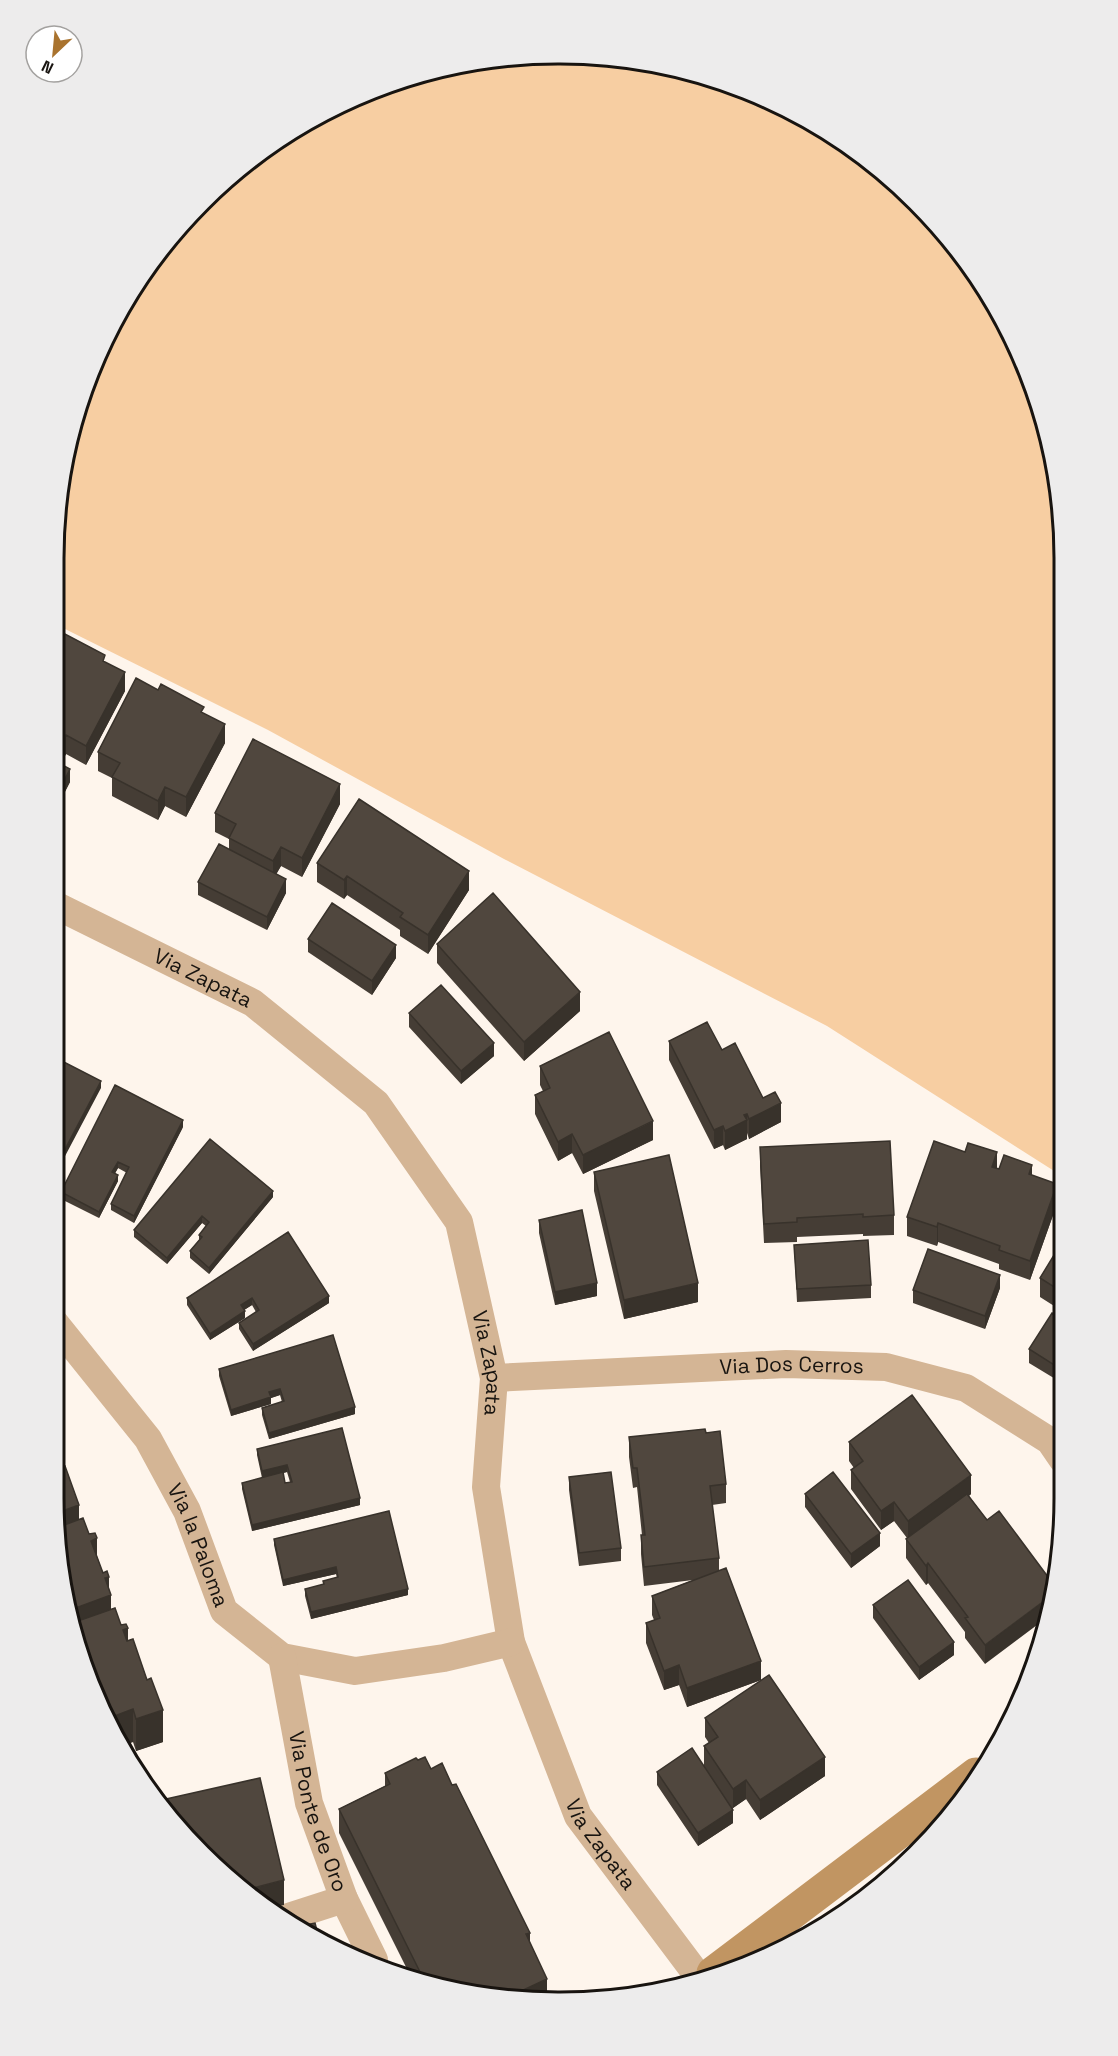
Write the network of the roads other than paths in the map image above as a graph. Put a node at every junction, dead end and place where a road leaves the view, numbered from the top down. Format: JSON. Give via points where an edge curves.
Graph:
{"nodes":[{"id":1,"x":64,"y":909,"type":"edge"},
{"id":2,"x":64,"y":1334,"type":"edge"},
{"id":3,"x":494,"y":1378,"type":"junction"},
{"id":4,"x":1054,"y":1447,"type":"edge"},
{"id":5,"x":511,"y":1642,"type":"junction"},
{"id":6,"x":282,"y":1657,"type":"junction"},
{"id":7,"x":959,"y":1787,"type":"edge"},
{"id":8,"x":344,"y":1899,"type":"junction"},
{"id":9,"x":295,"y":1915,"type":"edge"},
{"id":10,"x":371,"y":1954,"type":"edge"},
{"id":11,"x":729,"y":1961,"type":"edge"},
{"id":12,"x":695,"y":1972,"type":"edge"}],
"edges":[{"from":1,"to":3,"type":"street","name":"Via Zapata","via":[[253,1003],[376,1103],[459,1222]]},
{"from":2,"to":6,"type":"street","name":"Via la Paloma","via":[[148,1439],[187,1511],[224,1611]]},
{"from":3,"to":4,"type":"street","name":"Via Dos Cerros","via":[[786,1364],[886,1367],[966,1388]]},
{"from":3,"to":5,"type":"street","name":"Via Zapata","via":[[486,1487]]},
{"from":5,"to":6,"type":"street","name":"Via la Paloma","via":[[444,1658],[355,1671]]},
{"from":5,"to":12,"type":"street","name":"Via Zapata","via":[[578,1815]]},
{"from":6,"to":8,"type":"street","name":"Via Ponte de Oro","via":[[309,1803]]},
{"from":7,"to":11,"type":"main road"},
{"from":8,"to":9,"type":"street"},
{"from":8,"to":10,"type":"street","name":"Via Ponte de Oro"}]}
